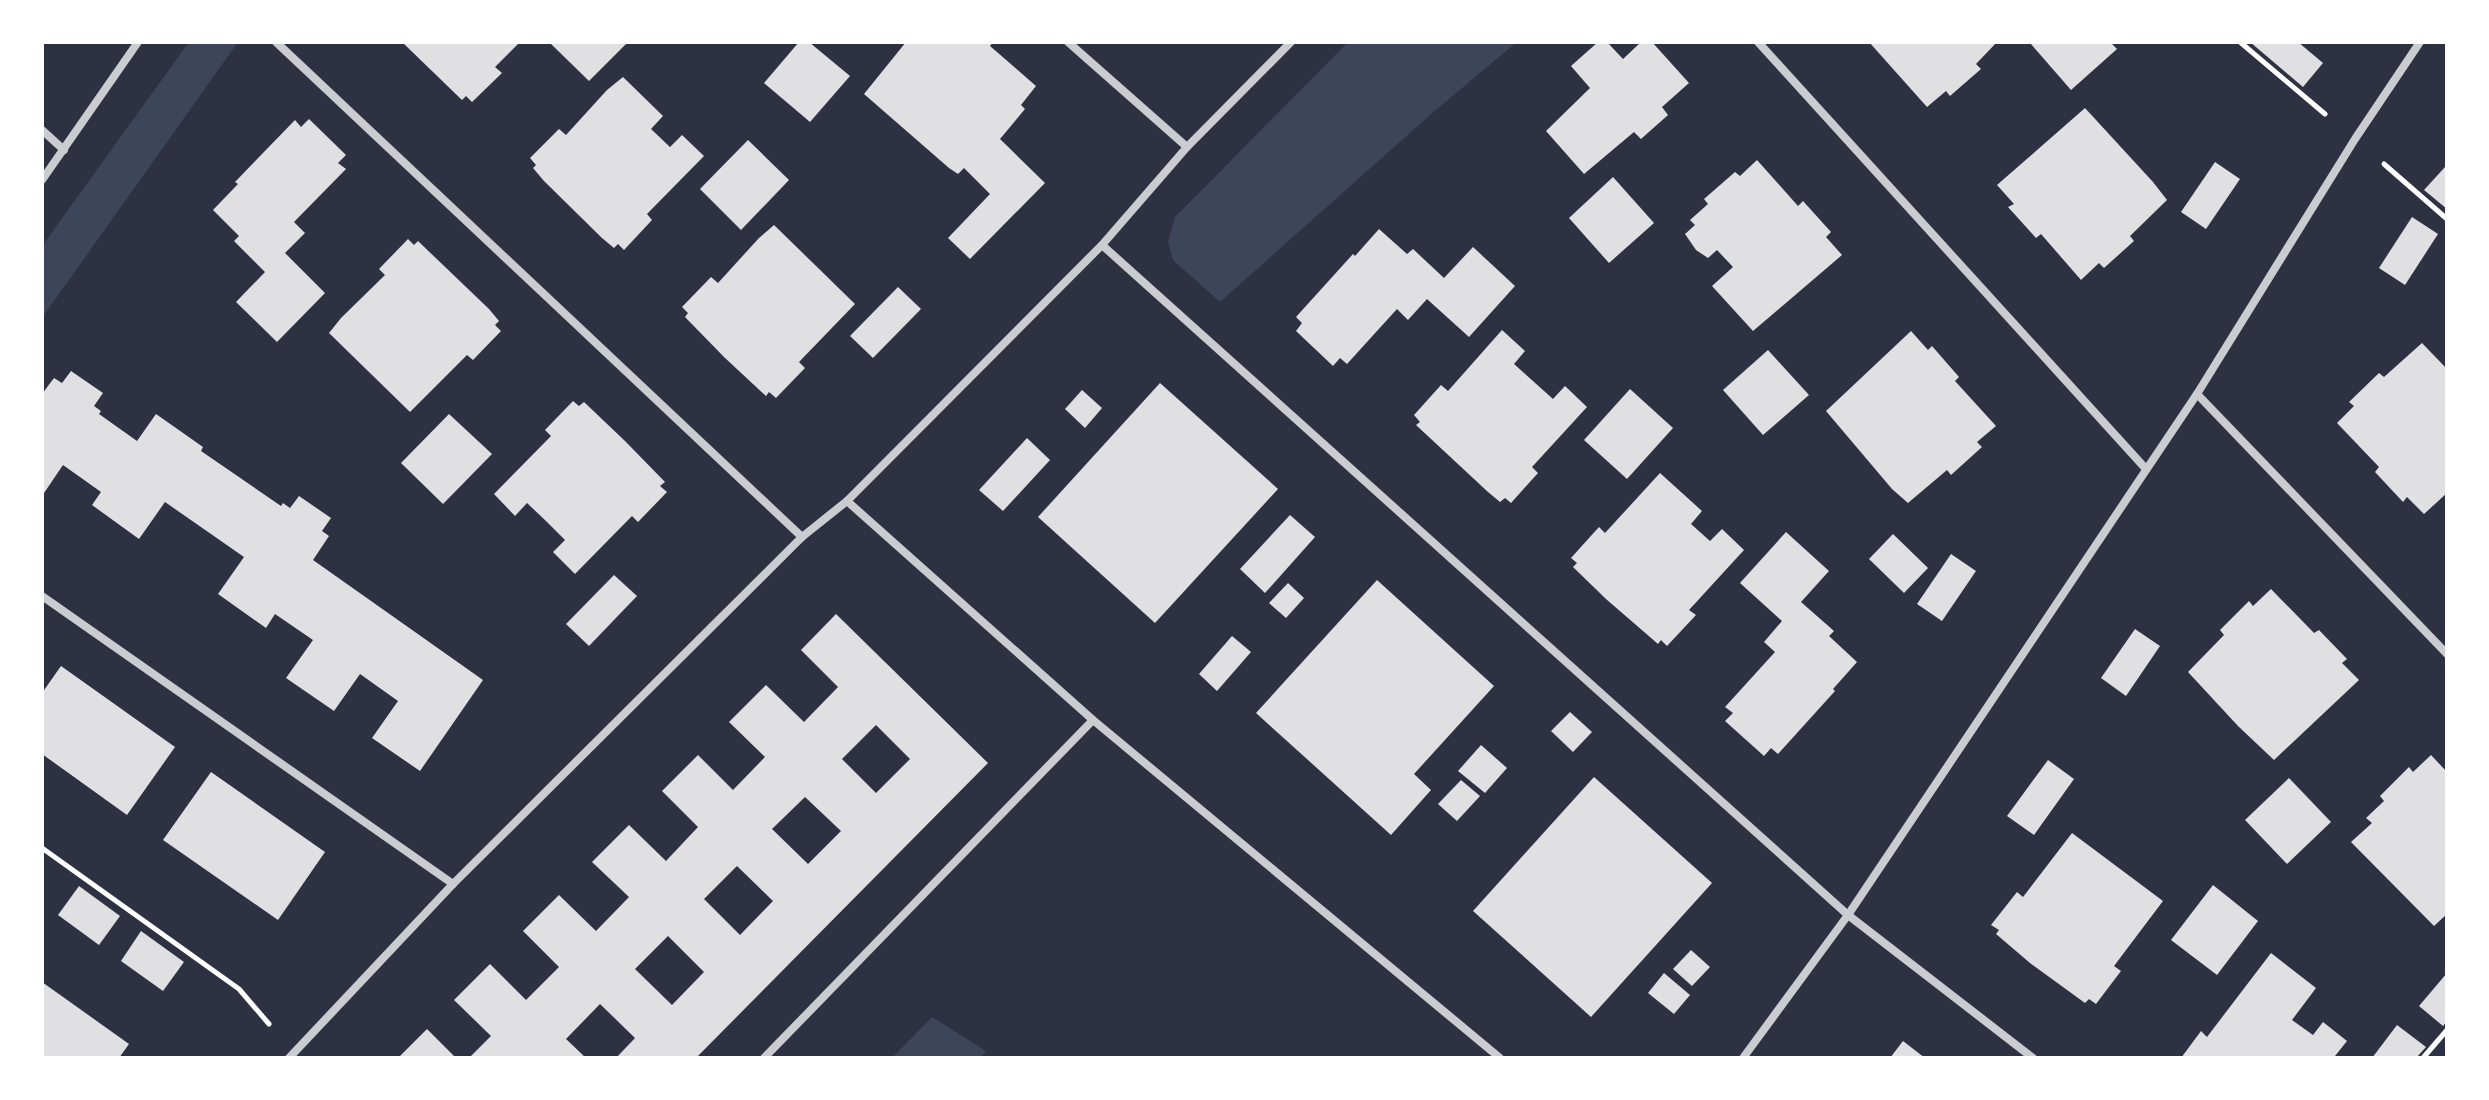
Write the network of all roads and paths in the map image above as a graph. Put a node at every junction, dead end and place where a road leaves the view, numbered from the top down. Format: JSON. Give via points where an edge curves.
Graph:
{"nodes":[{"id":1,"x":138,"y":42,"type":"edge"},
{"id":2,"x":276,"y":42,"type":"edge"},
{"id":3,"x":1068,"y":42,"type":"edge"},
{"id":4,"x":1291,"y":42,"type":"edge"},
{"id":5,"x":1758,"y":42,"type":"edge"},
{"id":6,"x":2420,"y":42,"type":"edge"},
{"id":7,"x":42,"y":130,"type":"edge"},
{"id":8,"x":1187,"y":147,"type":"junction"},
{"id":9,"x":64,"y":150,"type":"junction"},
{"id":10,"x":42,"y":180,"type":"edge"},
{"id":11,"x":1102,"y":245,"type":"junction"},
{"id":12,"x":2197,"y":394,"type":"junction"},
{"id":13,"x":2146,"y":469,"type":"junction"},
{"id":14,"x":847,"y":501,"type":"junction"},
{"id":15,"x":802,"y":537,"type":"junction"},
{"id":16,"x":42,"y":596,"type":"edge"},
{"id":17,"x":2447,"y":654,"type":"edge"},
{"id":18,"x":1093,"y":720,"type":"junction"},
{"id":19,"x":42,"y":848,"type":"edge"},
{"id":20,"x":453,"y":884,"type":"junction"},
{"id":21,"x":1848,"y":915,"type":"junction"},
{"id":22,"x":2447,"y":1030,"type":"edge"},
{"id":23,"x":291,"y":1055,"type":"edge"},
{"id":24,"x":764,"y":1058,"type":"edge"},
{"id":25,"x":1500,"y":1058,"type":"edge"},
{"id":26,"x":1743,"y":1058,"type":"edge"},
{"id":27,"x":2033,"y":1058,"type":"edge"},
{"id":28,"x":2423,"y":1058,"type":"edge"}],
"edges":[{"from":1,"to":9,"type":"street"},
{"from":2,"to":15,"type":"street"},
{"from":3,"to":8,"type":"street"},
{"from":4,"to":8,"type":"street"},
{"from":5,"to":13,"type":"street"},
{"from":6,"to":12,"type":"street"},
{"from":7,"to":9,"type":"street"},
{"from":8,"to":11,"type":"street"},
{"from":9,"to":10,"type":"street"},
{"from":11,"to":14,"type":"street"},
{"from":11,"to":21,"type":"street"},
{"from":12,"to":13,"type":"street"},
{"from":12,"to":17,"type":"street"},
{"from":13,"to":21,"type":"street"},
{"from":14,"to":15,"type":"street"},
{"from":14,"to":18,"type":"street"},
{"from":15,"to":20,"type":"street"},
{"from":16,"to":20,"type":"street"},
{"from":18,"to":24,"type":"street"},
{"from":18,"to":25,"type":"street"},
{"from":19,"to":23,"type":"path","via":[[239,989]]},
{"from":20,"to":23,"type":"street"},
{"from":21,"to":26,"type":"street"},
{"from":21,"to":27,"type":"street"},
{"from":22,"to":28,"type":"path"}]}
